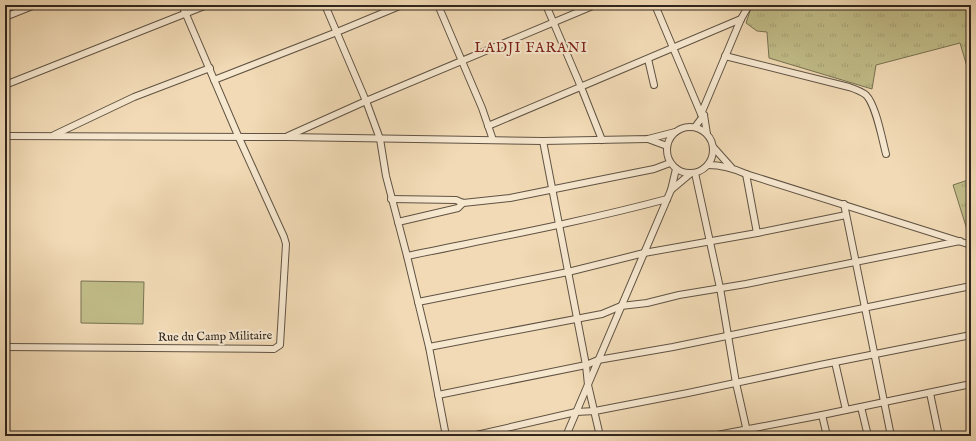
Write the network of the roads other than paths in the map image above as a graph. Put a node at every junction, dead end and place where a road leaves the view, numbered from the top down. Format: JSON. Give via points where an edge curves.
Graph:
{"nodes":[{"id":1,"x":35,"y":5,"type":"edge"},
{"id":2,"x":182,"y":5,"type":"edge"},
{"id":3,"x":208,"y":5,"type":"edge"},
{"id":4,"x":325,"y":5,"type":"edge"},
{"id":5,"x":402,"y":5,"type":"edge"},
{"id":6,"x":438,"y":5,"type":"edge"},
{"id":7,"x":546,"y":5,"type":"edge"},
{"id":8,"x":594,"y":5,"type":"edge"},
{"id":9,"x":654,"y":5,"type":"edge"},
{"id":10,"x":749,"y":5,"type":"edge"},
{"id":11,"x":186,"y":14,"type":"junction"},
{"id":12,"x":5,"y":17,"type":"edge"},
{"id":13,"x":741,"y":19,"type":"junction"},
{"id":14,"x":553,"y":22,"type":"junction"},
{"id":15,"x":337,"y":32,"type":"junction"},
{"id":16,"x":672,"y":48,"type":"junction"},
{"id":17,"x":725,"y":56,"type":"junction"},
{"id":18,"x":648,"y":58,"type":"junction"},
{"id":19,"x":460,"y":60,"type":"junction"},
{"id":20,"x":210,"y":68,"type":"junction"},
{"id":21,"x":214,"y":80,"type":"junction"},
{"id":22,"x":5,"y":85,"type":"edge"},
{"id":23,"x":654,"y":85,"type":"dead end"},
{"id":24,"x":581,"y":87,"type":"junction"},
{"id":25,"x":366,"y":101,"type":"junction"},
{"id":26,"x":702,"y":114,"type":"junction"},
{"id":27,"x":488,"y":126,"type":"junction"},
{"id":28,"x":695,"y":127,"type":"junction"},
{"id":29,"x":675,"y":132,"type":"junction"},
{"id":30,"x":707,"y":134,"type":"junction"},
{"id":31,"x":5,"y":136,"type":"edge"},
{"id":32,"x":52,"y":136,"type":"junction"},
{"id":33,"x":287,"y":137,"type":"junction"},
{"id":34,"x":239,"y":138,"type":"junction"},
{"id":35,"x":380,"y":139,"type":"junction"},
{"id":36,"x":648,"y":139,"type":"junction"},
{"id":37,"x":493,"y":140,"type":"junction"},
{"id":38,"x":602,"y":140,"type":"junction"},
{"id":39,"x":543,"y":141,"type":"junction"},
{"id":40,"x":667,"y":146,"type":"junction"},
{"id":41,"x":714,"y":148,"type":"junction"},
{"id":42,"x":886,"y":154,"type":"dead end"},
{"id":43,"x":670,"y":163,"type":"junction"},
{"id":44,"x":708,"y":166,"type":"junction"},
{"id":45,"x":731,"y":167,"type":"junction"},
{"id":46,"x":676,"y":169,"type":"junction"},
{"id":47,"x":693,"y":173,"type":"junction"},
{"id":48,"x":746,"y":174,"type":"junction"},
{"id":49,"x":670,"y":190,"type":"junction"},
{"id":50,"x":552,"y":191,"type":"junction"},
{"id":51,"x":391,"y":199,"type":"junction"},
{"id":52,"x":667,"y":199,"type":"junction"},
{"id":53,"x":463,"y":203,"type":"junction"},
{"id":54,"x":844,"y":204,"type":"junction"},
{"id":55,"x":846,"y":215,"type":"junction"},
{"id":56,"x":398,"y":222,"type":"junction"},
{"id":57,"x":559,"y":226,"type":"junction"},
{"id":58,"x":757,"y":233,"type":"junction"},
{"id":59,"x":960,"y":241,"type":"junction"},
{"id":60,"x":709,"y":242,"type":"junction"},
{"id":61,"x":971,"y":245,"type":"edge"},
{"id":62,"x":644,"y":253,"type":"junction"},
{"id":63,"x":407,"y":256,"type":"junction"},
{"id":64,"x":856,"y":263,"type":"junction"},
{"id":65,"x":568,"y":272,"type":"junction"},
{"id":66,"x":971,"y":286,"type":"edge"},
{"id":67,"x":720,"y":288,"type":"junction"},
{"id":68,"x":418,"y":302,"type":"junction"},
{"id":69,"x":621,"y":306,"type":"junction"},
{"id":70,"x":865,"y":308,"type":"junction"},
{"id":71,"x":577,"y":319,"type":"junction"},
{"id":72,"x":728,"y":335,"type":"junction"},
{"id":73,"x":971,"y":335,"type":"edge"},
{"id":74,"x":5,"y":347,"type":"edge"},
{"id":75,"x":429,"y":347,"type":"junction"},
{"id":76,"x":874,"y":354,"type":"junction"},
{"id":77,"x":598,"y":360,"type":"junction"},
{"id":78,"x":835,"y":362,"type":"junction"},
{"id":79,"x":586,"y":365,"type":"junction"},
{"id":80,"x":736,"y":383,"type":"junction"},
{"id":81,"x":971,"y":384,"type":"edge"},
{"id":82,"x":588,"y":385,"type":"junction"},
{"id":83,"x":930,"y":393,"type":"junction"},
{"id":84,"x":438,"y":394,"type":"junction"},
{"id":85,"x":884,"y":402,"type":"junction"},
{"id":86,"x":862,"y":407,"type":"junction"},
{"id":87,"x":846,"y":410,"type":"junction"},
{"id":88,"x":595,"y":411,"type":"junction"},
{"id":89,"x":576,"y":412,"type":"junction"},
{"id":90,"x":822,"y":415,"type":"junction"},
{"id":91,"x":747,"y":433,"type":"edge"},
{"id":92,"x":446,"y":436,"type":"edge"},
{"id":93,"x":472,"y":436,"type":"edge"},
{"id":94,"x":566,"y":436,"type":"edge"},
{"id":95,"x":600,"y":436,"type":"edge"},
{"id":96,"x":712,"y":436,"type":"edge"},
{"id":97,"x":827,"y":436,"type":"edge"},
{"id":98,"x":868,"y":436,"type":"edge"},
{"id":99,"x":892,"y":436,"type":"edge"},
{"id":100,"x":939,"y":436,"type":"edge"}],
"edges":[{"from":1,"to":12,"type":"street"},
{"from":2,"to":11,"type":"street"},
{"from":3,"to":11,"type":"street"},
{"from":4,"to":15,"type":"street"},
{"from":5,"to":15,"type":"street"},
{"from":6,"to":19,"type":"street"},
{"from":7,"to":14,"type":"street"},
{"from":8,"to":14,"type":"street"},
{"from":9,"to":16,"type":"street"},
{"from":10,"to":13,"type":"street"},
{"from":11,"to":20,"type":"street"},
{"from":11,"to":22,"type":"street"},
{"from":13,"to":16,"type":"street"},
{"from":13,"to":17,"type":"street"},
{"from":14,"to":19,"type":"street"},
{"from":14,"to":24,"type":"street"},
{"from":15,"to":21,"type":"street"},
{"from":15,"to":25,"type":"street"},
{"from":16,"to":18,"type":"street"},
{"from":16,"to":26,"type":"street"},
{"from":17,"to":26,"type":"street"},
{"from":17,"to":42,"type":"street","via":[[849,87],[866,95],[874,109]]},
{"from":18,"to":23,"type":"street"},
{"from":18,"to":24,"type":"street"},
{"from":19,"to":25,"type":"street"},
{"from":19,"to":27,"type":"street"},
{"from":20,"to":21,"type":"street"},
{"from":20,"to":32,"type":"street","via":[[134,97]]},
{"from":21,"to":34,"type":"street"},
{"from":24,"to":27,"type":"street"},
{"from":24,"to":38,"type":"street"},
{"from":25,"to":33,"type":"street"},
{"from":25,"to":35,"type":"street"},
{"from":26,"to":28,"type":"street"},
{"from":26,"to":30,"type":"street"},
{"from":27,"to":37,"type":"street"},
{"from":28,"to":29,"type":"street","via":[[688,126]]},
{"from":28,"to":30,"type":"street"},
{"from":29,"to":36,"type":"street"},
{"from":29,"to":40,"type":"street"},
{"from":30,"to":41,"type":"street"},
{"from":31,"to":32,"type":"street"},
{"from":32,"to":34,"type":"street"},
{"from":33,"to":34,"type":"street"},
{"from":33,"to":35,"type":"street"},
{"from":34,"to":74,"type":"street","name":"Rue du Camp Militaire","via":[[286,244],[280,345],[274,349]]},
{"from":35,"to":37,"type":"street"},
{"from":35,"to":51,"type":"street"},
{"from":36,"to":38,"type":"street"},
{"from":36,"to":40,"type":"street"},
{"from":37,"to":39,"type":"street"},
{"from":38,"to":39,"type":"street"},
{"from":39,"to":50,"type":"street"},
{"from":40,"to":43,"type":"street"},
{"from":41,"to":44,"type":"street"},
{"from":41,"to":45,"type":"street"},
{"from":43,"to":46,"type":"street"},
{"from":43,"to":50,"type":"street"},
{"from":44,"to":45,"type":"street"},
{"from":44,"to":47,"type":"street"},
{"from":45,"to":48,"type":"street"},
{"from":46,"to":47,"type":"street"},
{"from":46,"to":49,"type":"street"},
{"from":47,"to":49,"type":"street"},
{"from":47,"to":60,"type":"street"},
{"from":48,"to":54,"type":"street"},
{"from":48,"to":58,"type":"street"},
{"from":49,"to":52,"type":"street"},
{"from":50,"to":53,"type":"street"},
{"from":50,"to":57,"type":"street"},
{"from":51,"to":53,"type":"street","via":[[456,200]]},
{"from":51,"to":56,"type":"street"},
{"from":52,"to":57,"type":"street"},
{"from":52,"to":62,"type":"street"},
{"from":53,"to":56,"type":"street","via":[[458,208]]},
{"from":54,"to":55,"type":"street"},
{"from":54,"to":59,"type":"street"},
{"from":55,"to":58,"type":"street"},
{"from":55,"to":64,"type":"street"},
{"from":56,"to":63,"type":"street"},
{"from":57,"to":63,"type":"street"},
{"from":57,"to":65,"type":"street"},
{"from":58,"to":60,"type":"street"},
{"from":59,"to":61,"type":"street"},
{"from":59,"to":64,"type":"street"},
{"from":60,"to":62,"type":"street"},
{"from":60,"to":67,"type":"street"},
{"from":62,"to":65,"type":"street"},
{"from":62,"to":69,"type":"street"},
{"from":63,"to":68,"type":"street"},
{"from":64,"to":67,"type":"street"},
{"from":64,"to":70,"type":"street"},
{"from":65,"to":68,"type":"street"},
{"from":65,"to":71,"type":"street"},
{"from":66,"to":70,"type":"street"},
{"from":67,"to":69,"type":"street"},
{"from":67,"to":72,"type":"street"},
{"from":68,"to":75,"type":"street"},
{"from":69,"to":71,"type":"street","via":[[602,314]]},
{"from":69,"to":77,"type":"street"},
{"from":70,"to":72,"type":"street"},
{"from":70,"to":76,"type":"street"},
{"from":71,"to":75,"type":"street"},
{"from":71,"to":79,"type":"street"},
{"from":72,"to":77,"type":"street"},
{"from":72,"to":80,"type":"street"},
{"from":73,"to":76,"type":"street"},
{"from":75,"to":84,"type":"street"},
{"from":76,"to":78,"type":"street"},
{"from":76,"to":85,"type":"street"},
{"from":77,"to":79,"type":"street"},
{"from":77,"to":82,"type":"street"},
{"from":78,"to":80,"type":"street"},
{"from":78,"to":87,"type":"street"},
{"from":79,"to":82,"type":"street"},
{"from":79,"to":84,"type":"street"},
{"from":80,"to":88,"type":"street"},
{"from":80,"to":91,"type":"street"},
{"from":81,"to":83,"type":"street"},
{"from":82,"to":88,"type":"street"},
{"from":82,"to":89,"type":"street"},
{"from":83,"to":85,"type":"street"},
{"from":83,"to":100,"type":"street"},
{"from":84,"to":92,"type":"street"},
{"from":85,"to":86,"type":"street"},
{"from":85,"to":99,"type":"street"},
{"from":86,"to":87,"type":"street"},
{"from":86,"to":98,"type":"street"},
{"from":87,"to":90,"type":"street"},
{"from":88,"to":89,"type":"street"},
{"from":88,"to":95,"type":"street"},
{"from":89,"to":93,"type":"street"},
{"from":89,"to":94,"type":"street"},
{"from":90,"to":91,"type":"street"},
{"from":90,"to":97,"type":"street"},
{"from":91,"to":96,"type":"street"}]}
